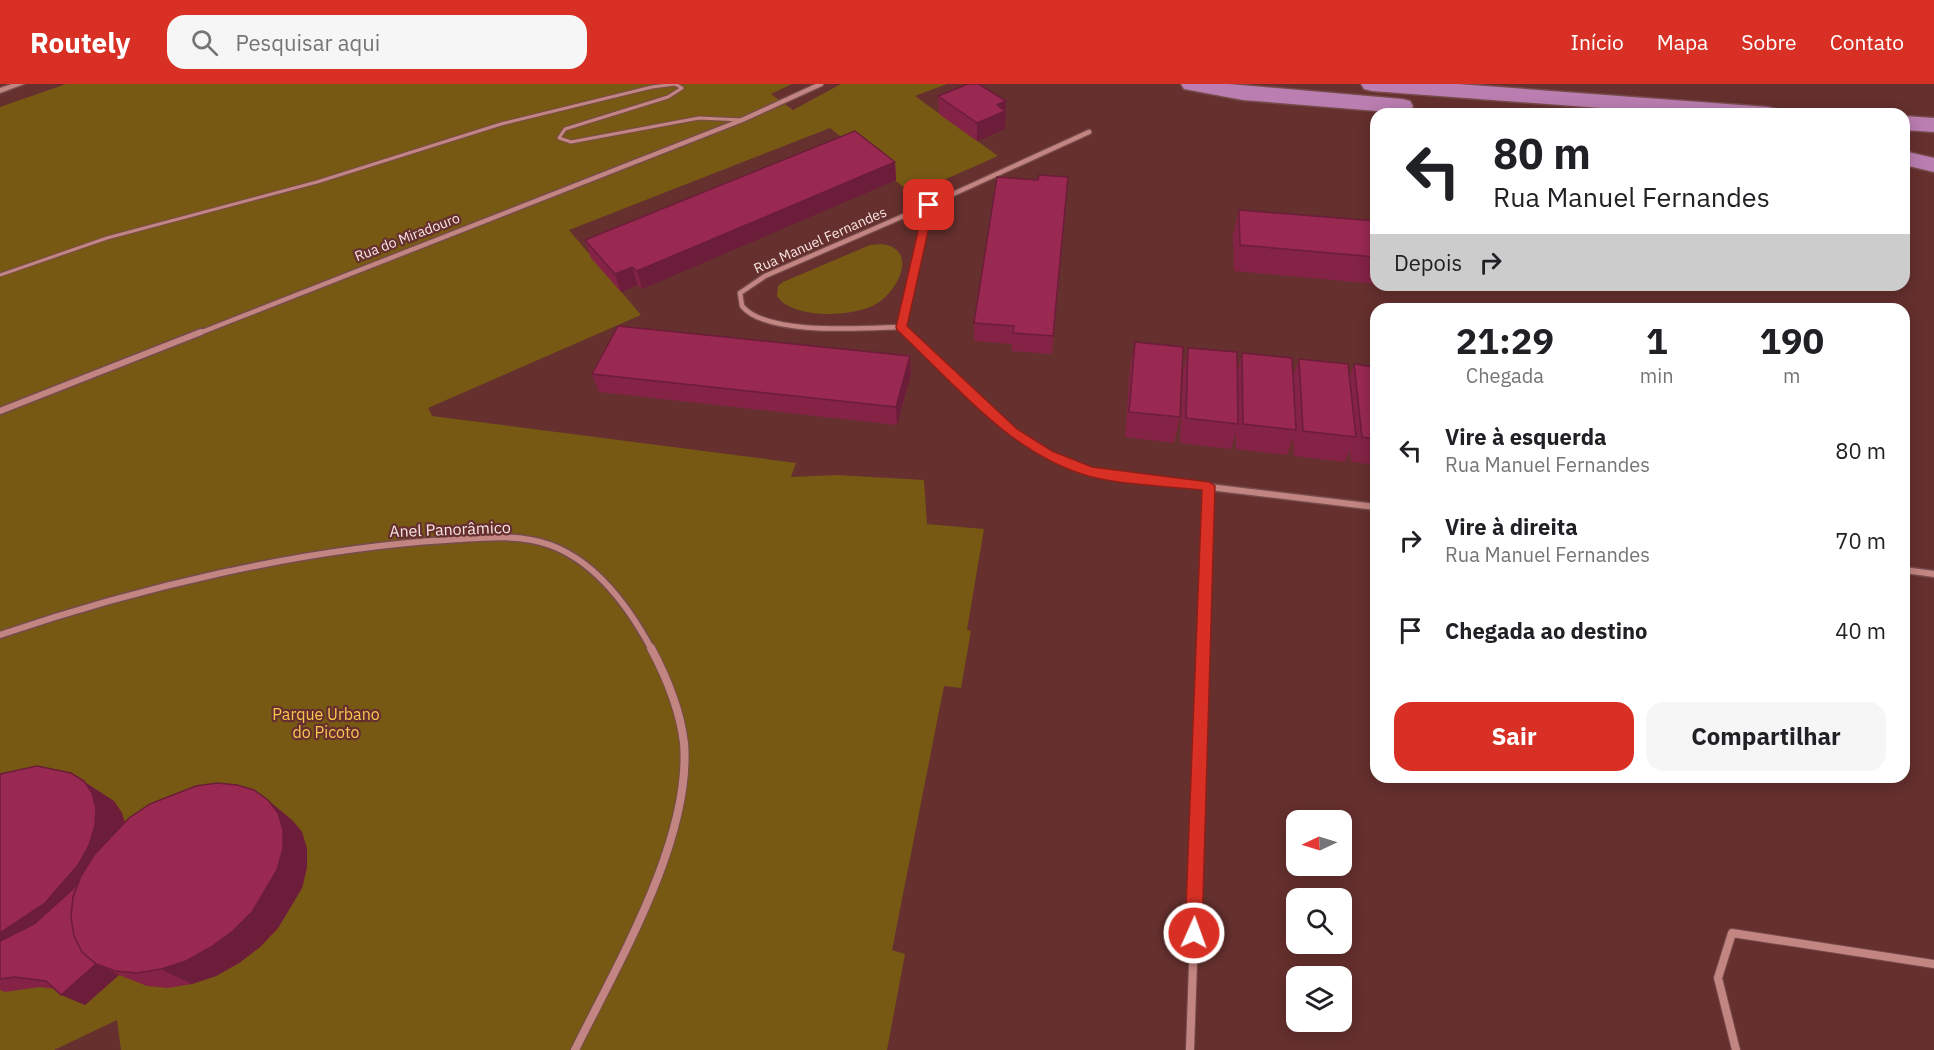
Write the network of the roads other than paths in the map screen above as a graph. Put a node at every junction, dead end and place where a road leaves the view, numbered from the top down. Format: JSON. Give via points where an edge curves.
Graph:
{"nodes":[{"id":1,"x":20,"y":84,"type":"edge"},
{"id":2,"x":821,"y":84,"type":"edge"},
{"id":3,"x":1177,"y":84,"type":"edge"},
{"id":4,"x":1372,"y":84,"type":"edge"},
{"id":5,"x":1196,"y":85,"type":"edge"},
{"id":6,"x":0,"y":90,"type":"edge"},
{"id":7,"x":1425,"y":108,"type":"edge"},
{"id":8,"x":1689,"y":108,"type":"edge"},
{"id":9,"x":742,"y":120,"type":"junction"},
{"id":10,"x":1910,"y":123,"type":"edge"},
{"id":11,"x":1934,"y":125,"type":"edge"},
{"id":12,"x":1089,"y":132,"type":"dead end"},
{"id":13,"x":1910,"y":143,"type":"edge"},
{"id":14,"x":1934,"y":145,"type":"edge"},
{"id":15,"x":1910,"y":159,"type":"edge"},
{"id":16,"x":1934,"y":165,"type":"edge"},
{"id":17,"x":929,"y":205,"type":"junction"},
{"id":18,"x":0,"y":274,"type":"edge"},
{"id":19,"x":901,"y":327,"type":"junction"},
{"id":20,"x":0,"y":411,"type":"edge"},
{"id":21,"x":1209,"y":486,"type":"junction"},
{"id":22,"x":1370,"y":506,"type":"edge"},
{"id":23,"x":1910,"y":571,"type":"edge"},
{"id":24,"x":1934,"y":574,"type":"edge"},
{"id":25,"x":0,"y":635,"type":"edge"},
{"id":26,"x":1934,"y":964,"type":"edge"},
{"id":27,"x":575,"y":1050,"type":"edge"},
{"id":28,"x":1190,"y":1050,"type":"edge"},
{"id":29,"x":1736,"y":1050,"type":"edge"}],
"edges":[{"from":1,"to":6,"type":"main road"},
{"from":2,"to":9,"type":"street","name":"Rua do Miradouro"},
{"from":3,"to":5,"type":"highway"},
{"from":4,"to":8,"type":"highway"},
{"from":5,"to":7,"type":"highway","via":[[1243,93]]},
{"from":9,"to":18,"type":"lane","via":[[699,118],[572,142],[560,138],[565,129],[668,97],[682,88],[667,84],[641,89],[501,124],[317,182],[107,238]]},
{"from":9,"to":20,"type":"street","name":"Rua do Miradouro"},
{"from":10,"to":11,"type":"highway"},
{"from":12,"to":17,"type":"street"},
{"from":13,"to":14,"type":"highway"},
{"from":15,"to":16,"type":"highway"},
{"from":17,"to":19,"type":"street"},
{"from":17,"to":19,"type":"street","name":"Rua Manuel Fernandes","via":[[765,276],[740,293],[740,303],[747,312],[764,318],[821,327]]},
{"from":19,"to":21,"type":"street","via":[[1012,432],[1047,455],[1090,472]]},
{"from":21,"to":22,"type":"street"},
{"from":21,"to":28,"type":"street"},
{"from":23,"to":24,"type":"street"},
{"from":25,"to":27,"type":"street","name":"Anel Panorâmico","via":[[128,597],[250,567],[410,541],[512,539],[548,544],[578,559],[606,583],[644,636],[669,680],[682,726],[684,778],[674,830],[640,914]]},
{"from":26,"to":29,"type":"street","via":[[1732,933],[1718,978]]}]}
